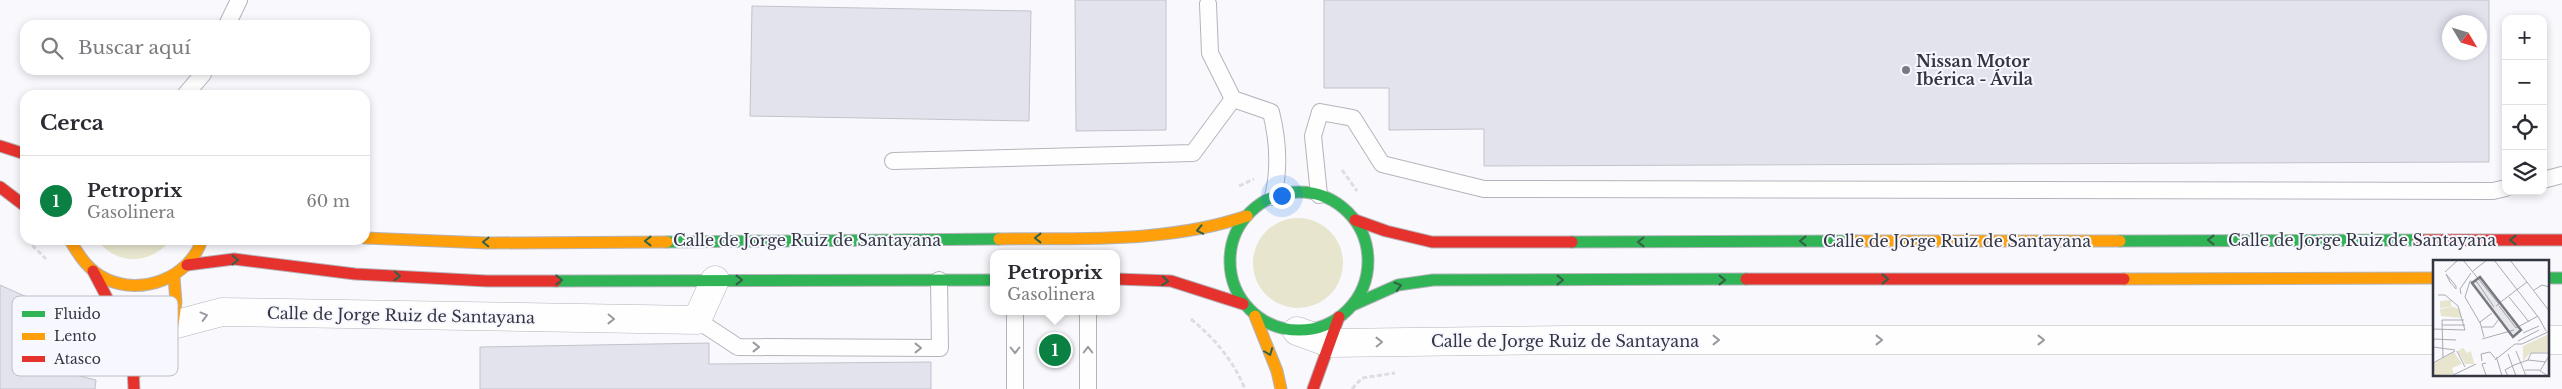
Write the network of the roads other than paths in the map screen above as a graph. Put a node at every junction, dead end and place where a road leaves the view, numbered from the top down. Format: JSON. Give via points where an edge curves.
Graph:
{"nodes":[{"id":1,"x":240,"y":0,"type":"edge"},
{"id":2,"x":1208,"y":4,"type":"dead end"},
{"id":3,"x":230,"y":20,"type":"edge"},
{"id":4,"x":202,"y":75,"type":"edge"},
{"id":5,"x":203,"y":75,"type":"edge"},
{"id":6,"x":189,"y":90,"type":"edge"},
{"id":7,"x":199,"y":90,"type":"edge"},
{"id":8,"x":1233,"y":99,"type":"junction"},
{"id":9,"x":0,"y":146,"type":"edge"},
{"id":10,"x":20,"y":152,"type":"edge"},
{"id":11,"x":894,"y":161,"type":"dead end"},
{"id":12,"x":2562,"y":175,"type":"edge"},
{"id":13,"x":2547,"y":179,"type":"edge"},
{"id":14,"x":0,"y":188,"type":"edge"},
{"id":15,"x":2502,"y":189,"type":"edge"},
{"id":16,"x":1319,"y":195,"type":"junction"},
{"id":17,"x":1274,"y":197,"type":"junction"},
{"id":18,"x":20,"y":202,"type":"edge"},
{"id":19,"x":1246,"y":216,"type":"junction"},
{"id":20,"x":1355,"y":220,"type":"junction"},
{"id":21,"x":370,"y":238,"type":"edge"},
{"id":22,"x":2562,"y":240,"type":"edge"},
{"id":23,"x":73,"y":245,"type":"edge"},
{"id":24,"x":199,"y":245,"type":"edge"},
{"id":25,"x":187,"y":265,"type":"junction"},
{"id":26,"x":93,"y":272,"type":"junction"},
{"id":27,"x":174,"y":277,"type":"junction"},
{"id":28,"x":2433,"y":278,"type":"edge"},
{"id":29,"x":715,"y":280,"type":"junction"},
{"id":30,"x":939,"y":280,"type":"junction"},
{"id":31,"x":990,"y":280,"type":"edge"},
{"id":32,"x":1120,"y":280,"type":"edge"},
{"id":33,"x":105,"y":296,"type":"edge"},
{"id":34,"x":176,"y":296,"type":"edge"},
{"id":35,"x":1243,"y":304,"type":"junction"},
{"id":36,"x":1353,"y":305,"type":"junction"},
{"id":37,"x":1015,"y":315,"type":"edge"},
{"id":38,"x":1088,"y":315,"type":"edge"},
{"id":39,"x":1255,"y":316,"type":"junction"},
{"id":40,"x":1340,"y":318,"type":"junction"},
{"id":41,"x":698,"y":320,"type":"junction"},
{"id":42,"x":178,"y":323,"type":"edge"},
{"id":43,"x":1297,"y":331,"type":"junction"},
{"id":44,"x":2433,"y":340,"type":"edge"},
{"id":45,"x":1330,"y":343,"type":"junction"},
{"id":46,"x":135,"y":376,"type":"edge"},
{"id":47,"x":134,"y":389,"type":"edge"},
{"id":48,"x":1015,"y":389,"type":"edge"},
{"id":49,"x":1088,"y":389,"type":"edge"},
{"id":50,"x":1281,"y":389,"type":"edge"},
{"id":51,"x":1313,"y":389,"type":"edge"}],
"edges":[{"from":1,"to":3,"type":"lane"},
{"from":2,"to":8,"type":"lane","via":[[1210,53]]},
{"from":4,"to":6,"type":"lane"},
{"from":5,"to":7,"type":"lane"},
{"from":8,"to":11,"type":"lane","via":[[1193,153]]},
{"from":8,"to":17,"type":"lane","via":[[1271,112],[1278,165]]},
{"from":9,"to":10,"type":"main road"},
{"from":12,"to":13,"type":"lane"},
{"from":14,"to":18,"type":"main road"},
{"from":15,"to":16,"type":"lane","via":[[1484,189],[1382,164],[1353,118],[1320,112],[1313,136]]},
{"from":16,"to":17,"type":"main road","name":"Calle de Jorge Ruiz de Santayana","via":[[1296,192]]},
{"from":16,"to":20,"type":"main road","name":"Calle de Jorge Ruiz de Santayana","via":[[1339,204]]},
{"from":17,"to":19,"type":"main road","name":"Calle de Jorge Ruiz de Santayana","via":[[1259,204]]},
{"from":19,"to":21,"type":"main road","name":"Calle de Jorge Ruiz de Santayana","one_way":true,"via":[[1190,232],[1120,238],[487,243]]},
{"from":19,"to":35,"type":"main road","name":"Calle de Jorge Ruiz de Santayana","via":[[1234,236],[1229,259],[1233,283]]},
{"from":22,"to":20,"type":"main road","name":"Calle de Jorge Ruiz de Santayana","one_way":true,"via":[[1432,242]]},
{"from":20,"to":36,"type":"main road","name":"Calle de Jorge Ruiz de Santayana","via":[[1365,240],[1368,263],[1364,285]]},
{"from":23,"to":26,"type":"main road"},
{"from":24,"to":25,"type":"main road"},
{"from":25,"to":27,"type":"main road"},
{"from":25,"to":29,"type":"main road","one_way":true,"via":[[234,259],[355,274],[478,280]]},
{"from":26,"to":27,"type":"main road","via":[[128,286],[146,286]]},
{"from":26,"to":33,"type":"main road"},
{"from":27,"to":34,"type":"main road"},
{"from":36,"to":28,"type":"main road","name":"Calle de Jorge Ruiz de Santayana","one_way":true,"via":[[1398,285],[1433,280]]},
{"from":29,"to":30,"type":"main road","one_way":true},
{"from":29,"to":41,"type":"street"},
{"from":30,"to":31,"type":"main road"},
{"from":41,"to":30,"type":"lane","one_way":true,"via":[[738,347],[940,348]]},
{"from":32,"to":35,"type":"main road","name":"Calle de Jorge Ruiz de Santayana","one_way":true,"via":[[1171,281]]},
{"from":35,"to":39,"type":"main road","name":"Calle de Jorge Ruiz de Santayana"},
{"from":36,"to":40,"type":"main road","name":"Calle de Jorge Ruiz de Santayana"},
{"from":37,"to":48,"type":"lane","one_way":true},
{"from":49,"to":38,"type":"lane","one_way":true},
{"from":39,"to":43,"type":"main road","name":"Calle de Jorge Ruiz de Santayana","via":[[1275,327]]},
{"from":39,"to":50,"type":"main road","one_way":true},
{"from":40,"to":43,"type":"main road","name":"Calle de Jorge Ruiz de Santayana","via":[[1320,328]]},
{"from":40,"to":45,"type":"main road"},
{"from":42,"to":41,"type":"street","name":"Calle de Jorge Ruiz de Santayana","one_way":true,"via":[[222,312]]},
{"from":43,"to":45,"type":"street","name":"Calle de Jorge Ruiz de Santayana"},
{"from":45,"to":44,"type":"street","name":"Calle de Jorge Ruiz de Santayana","one_way":true},
{"from":45,"to":51,"type":"main road"},
{"from":46,"to":47,"type":"main road"}]}
